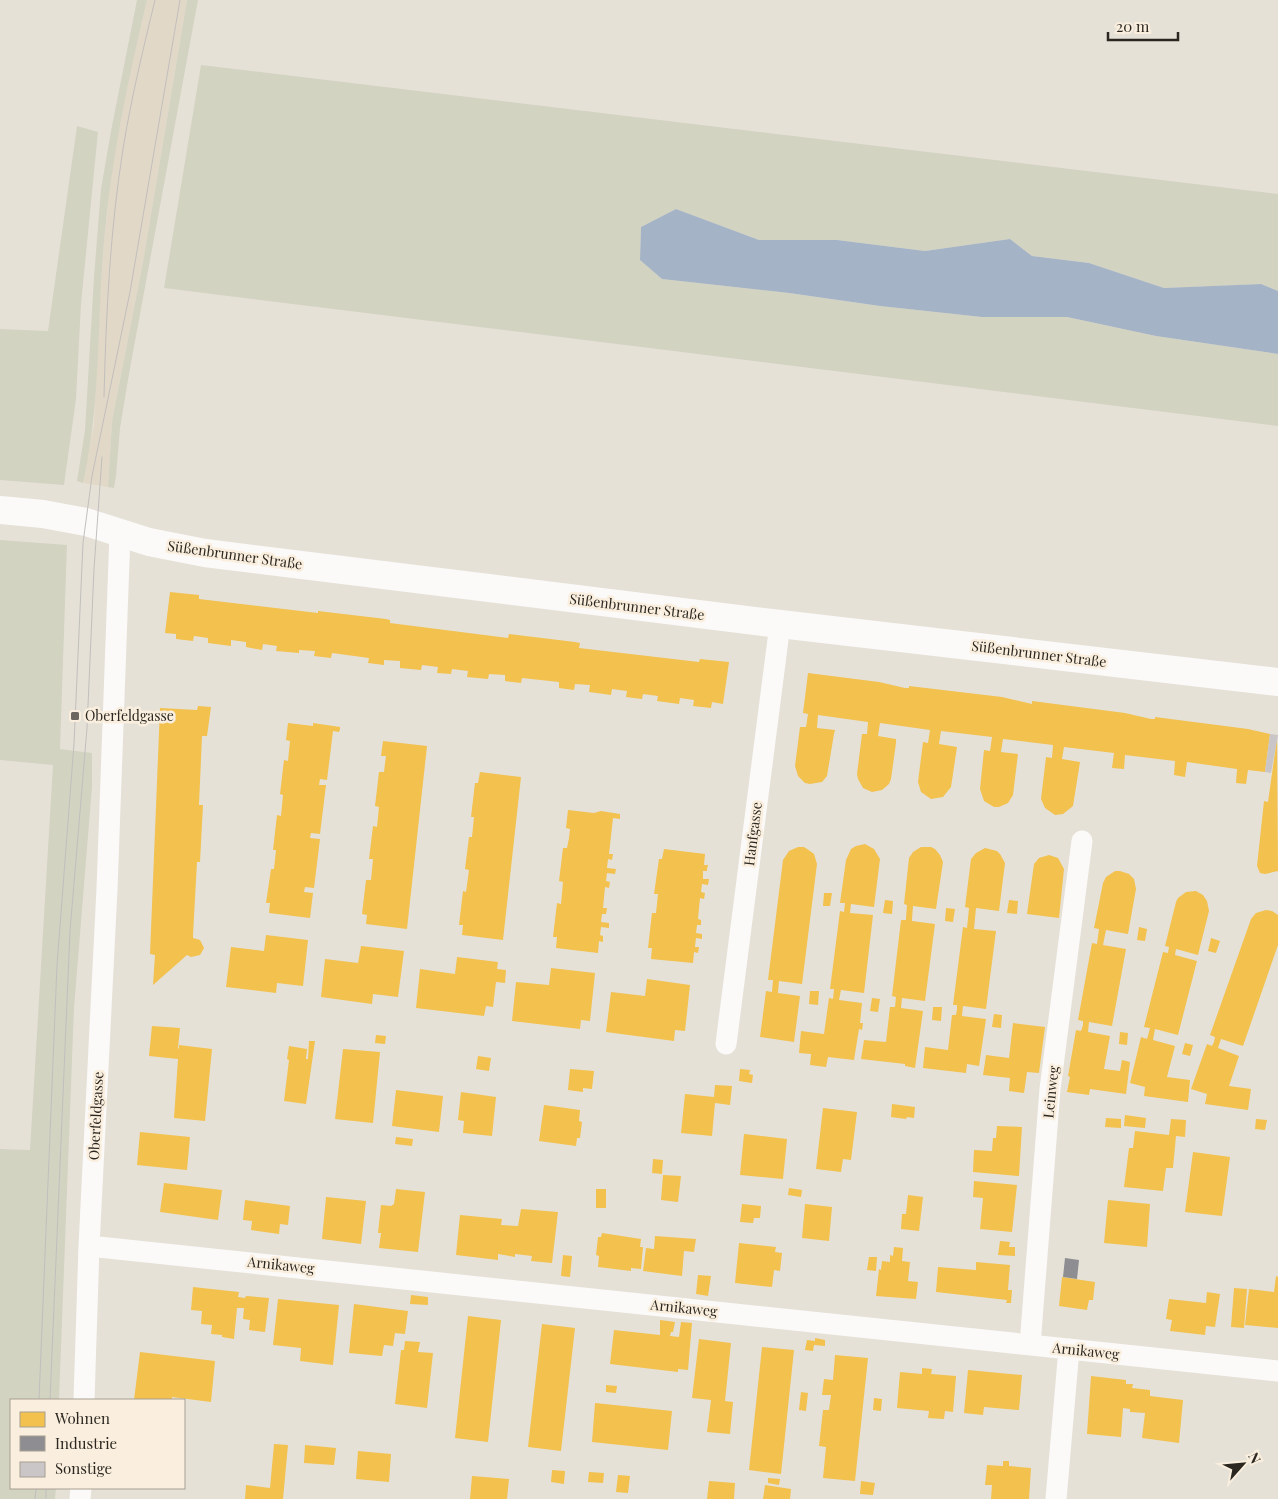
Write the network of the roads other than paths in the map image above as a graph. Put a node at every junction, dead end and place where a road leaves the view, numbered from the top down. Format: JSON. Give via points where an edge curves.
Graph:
{"nodes":[{"id":1,"x":0,"y":510,"type":"edge"},
{"id":2,"x":120,"y":533,"type":"junction"},
{"id":3,"x":780,"y":624,"type":"junction"},
{"id":4,"x":1278,"y":682,"type":"edge"},
{"id":5,"x":1082,"y":841,"type":"dead end"},
{"id":6,"x":726,"y":1044,"type":"dead end"},
{"id":7,"x":89,"y":1246,"type":"junction"},
{"id":8,"x":1030,"y":1345,"type":"junction"},
{"id":9,"x":1069,"y":1349,"type":"junction"},
{"id":10,"x":1278,"y":1371,"type":"edge"},
{"id":11,"x":84,"y":1399,"type":"edge"},
{"id":12,"x":1056,"y":1499,"type":"edge"}],
"edges":[{"from":1,"to":2,"type":"street","name":"Süßenbrunner Straße","via":[[68,518]]},
{"from":2,"to":3,"type":"street","name":"Süßenbrunner Straße","via":[[205,553]]},
{"from":2,"to":7,"type":"street","name":"Oberfeldgasse"},
{"from":3,"to":4,"type":"street","name":"Süßenbrunner Straße"},
{"from":3,"to":6,"type":"street","name":"Hanfgasse"},
{"from":5,"to":8,"type":"street","name":"Leinweg","via":[[1050,1088]]},
{"from":7,"to":8,"type":"street","name":"Arnikaweg"},
{"from":7,"to":11,"type":"street","name":"Oberfeldgasse"},
{"from":8,"to":9,"type":"street","name":"Arnikaweg"},
{"from":9,"to":10,"type":"street","name":"Arnikaweg"},
{"from":9,"to":12,"type":"street"}]}
